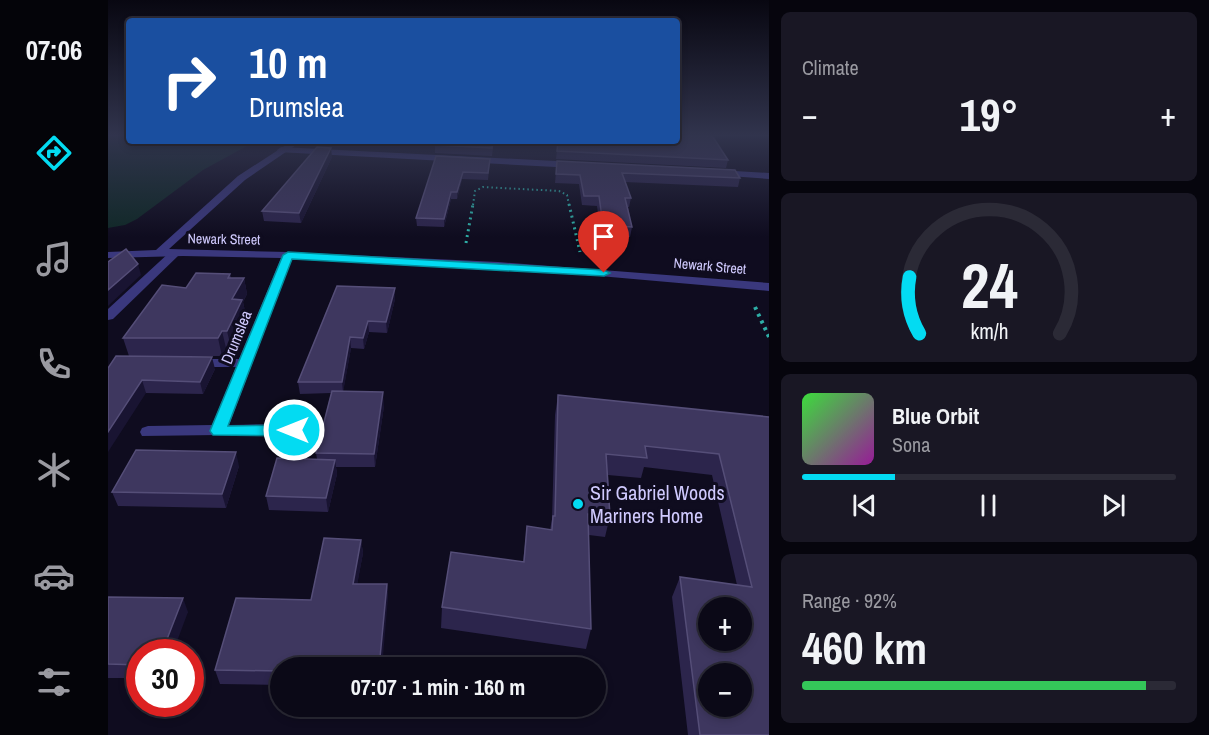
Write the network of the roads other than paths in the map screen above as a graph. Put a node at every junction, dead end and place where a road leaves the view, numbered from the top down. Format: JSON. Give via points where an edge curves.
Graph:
{"nodes":[{"id":1,"x":251,"y":168,"type":"edge"},
{"id":2,"x":710,"y":173,"type":"edge"},
{"id":3,"x":769,"y":176,"type":"edge"},
{"id":4,"x":159,"y":253,"type":"junction"},
{"id":5,"x":175,"y":253,"type":"junction"},
{"id":6,"x":108,"y":255,"type":"edge"},
{"id":7,"x":288,"y":255,"type":"junction"},
{"id":8,"x":769,"y":287,"type":"edge"},
{"id":9,"x":108,"y":316,"type":"edge"},
{"id":10,"x":178,"y":362,"type":"edge"},
{"id":11,"x":245,"y":363,"type":"junction"},
{"id":12,"x":294,"y":430,"type":"dead end"},
{"id":13,"x":218,"y":431,"type":"junction"},
{"id":14,"x":148,"y":432,"type":"dead end"}],
"edges":[{"from":1,"to":4,"type":"street"},
{"from":2,"to":3,"type":"street"},
{"from":4,"to":5,"type":"street","name":"Newark Street"},
{"from":4,"to":6,"type":"street","name":"Newark Street"},
{"from":5,"to":7,"type":"street","name":"Newark Street"},
{"from":5,"to":9,"type":"street"},
{"from":7,"to":8,"type":"street","name":"Newark Street"},
{"from":7,"to":11,"type":"street","name":"Drumslea"},
{"from":10,"to":11,"type":"street"},
{"from":11,"to":13,"type":"street","name":"Drumslea"},
{"from":12,"to":13,"type":"street"},
{"from":13,"to":14,"type":"street"}]}
